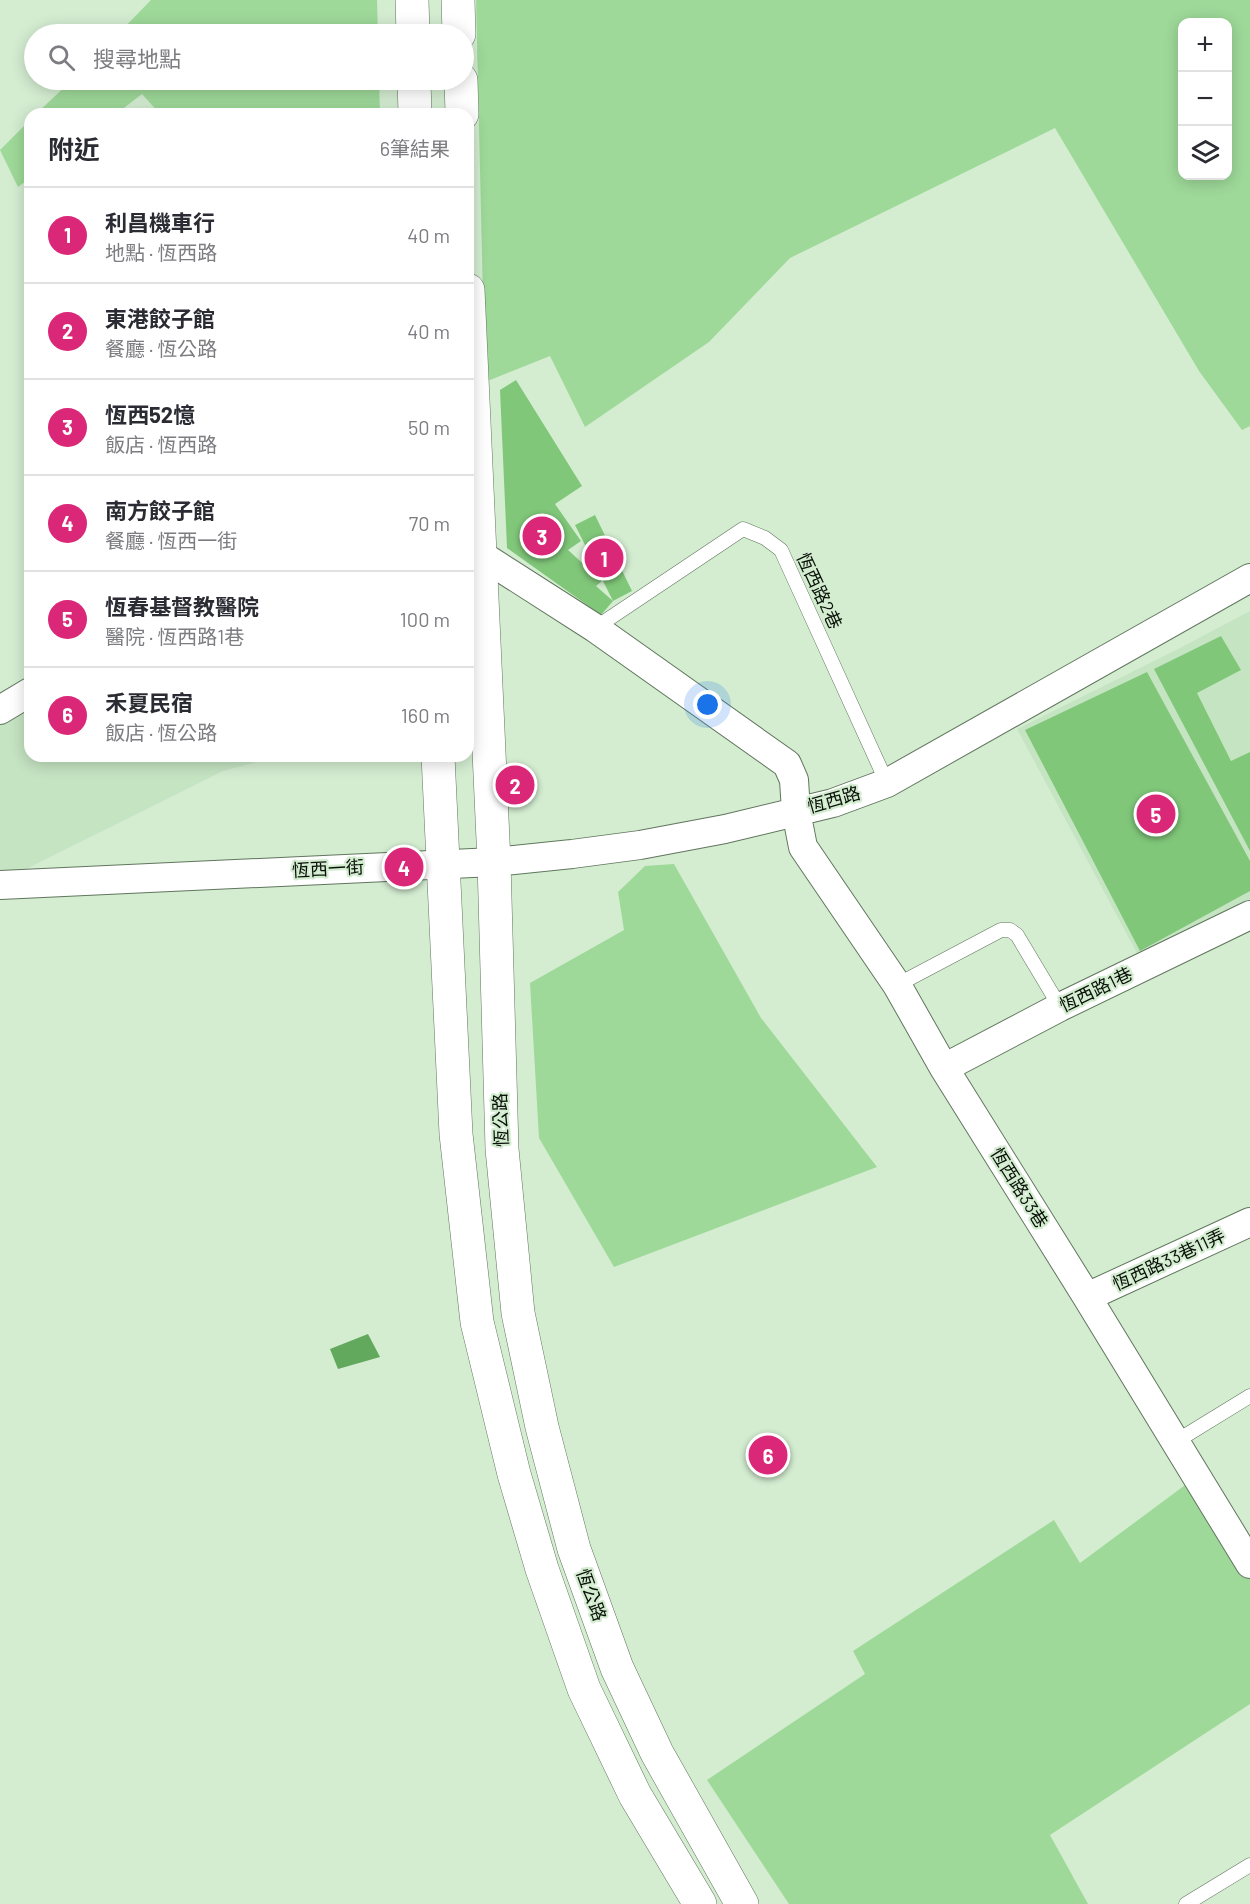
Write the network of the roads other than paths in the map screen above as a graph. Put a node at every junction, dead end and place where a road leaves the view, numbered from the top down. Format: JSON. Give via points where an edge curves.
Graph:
{"nodes":[{"id":1,"x":412,"y":0,"type":"edge"},
{"id":2,"x":458,"y":0,"type":"edge"},
{"id":3,"x":413,"y":24,"type":"edge"},
{"id":4,"x":459,"y":24,"type":"edge"},
{"id":5,"x":414,"y":90,"type":"edge"},
{"id":6,"x":461,"y":90,"type":"edge"},
{"id":7,"x":415,"y":108,"type":"edge"},
{"id":8,"x":462,"y":108,"type":"edge"},
{"id":9,"x":474,"y":516,"type":"edge"},
{"id":10,"x":475,"y":554,"type":"edge"},
{"id":11,"x":1250,"y":578,"type":"edge"},
{"id":12,"x":595,"y":628,"type":"junction"},
{"id":13,"x":24,"y":696,"type":"edge"},
{"id":14,"x":0,"y":710,"type":"edge"},
{"id":15,"x":438,"y":762,"type":"edge"},
{"id":16,"x":887,"y":783,"type":"junction"},
{"id":17,"x":796,"y":811,"type":"junction"},
{"id":18,"x":494,"y":862,"type":"junction"},
{"id":19,"x":442,"y":864,"type":"junction"},
{"id":20,"x":0,"y":885,"type":"edge"},
{"id":21,"x":1250,"y":915,"type":"edge"},
{"id":22,"x":897,"y":985,"type":"junction"},
{"id":23,"x":1060,"y":1007,"type":"junction"},
{"id":24,"x":944,"y":1068,"type":"junction"},
{"id":25,"x":1250,"y":1222,"type":"edge"},
{"id":26,"x":1087,"y":1297,"type":"junction"},
{"id":27,"x":1250,"y":1396,"type":"edge"},
{"id":28,"x":1175,"y":1442,"type":"junction"},
{"id":29,"x":1246,"y":1549,"type":"edge"},
{"id":30,"x":1250,"y":1865,"type":"edge"},
{"id":31,"x":700,"y":1904,"type":"edge"},
{"id":32,"x":742,"y":1904,"type":"edge"},
{"id":33,"x":1186,"y":1904,"type":"edge"}],
"edges":[{"from":1,"to":3,"type":"main road"},
{"from":2,"to":4,"type":"main road"},
{"from":5,"to":7,"type":"main road"},
{"from":6,"to":8,"type":"main road"},
{"from":9,"to":10,"type":"main road","name":"恆公路"},
{"from":10,"to":12,"type":"street","name":"恆西路"},
{"from":10,"to":18,"type":"main road","name":"恆公路"},
{"from":11,"to":16,"type":"street","name":"恆西路"},
{"from":12,"to":16,"type":"lane","name":"恆西路2巷","via":[[743,529],[765,538],[781,550]]},
{"from":12,"to":17,"type":"street","name":"恆西路","via":[[787,764],[794,780]]},
{"from":13,"to":14,"type":"street"},
{"from":15,"to":19,"type":"main road","name":"恆公路"},
{"from":16,"to":17,"type":"street","name":"恆西路","via":[[833,804]]},
{"from":17,"to":18,"type":"street","name":"恆西一街","via":[[640,845]]},
{"from":17,"to":22,"type":"street","name":"恆西路33巷","via":[[803,847]]},
{"from":18,"to":19,"type":"street","name":"恆西一街"},
{"from":18,"to":32,"type":"main road","name":"恆公路","via":[[502,1149],[518,1313],[542,1427],[574,1549],[617,1668],[657,1753]]},
{"from":19,"to":20,"type":"street","name":"恆西一街"},
{"from":19,"to":31,"type":"main road","name":"恆公路","via":[[456,1134],[477,1322],[514,1474],[584,1689],[635,1795]]},
{"from":21,"to":23,"type":"street","name":"恆西路1巷"},
{"from":22,"to":23,"type":"lane","via":[[1001,930],[1010,930],[1017,935]]},
{"from":22,"to":24,"type":"street","name":"恆西路33巷"},
{"from":23,"to":24,"type":"street","name":"恆西路1巷"},
{"from":24,"to":26,"type":"street","name":"恆西路33巷"},
{"from":25,"to":26,"type":"street","name":"恆西路33巷11弄"},
{"from":26,"to":28,"type":"street","name":"恆西路33巷"},
{"from":27,"to":28,"type":"lane"},
{"from":28,"to":29,"type":"street","name":"恆西路33巷"},
{"from":30,"to":33,"type":"lane"}]}
